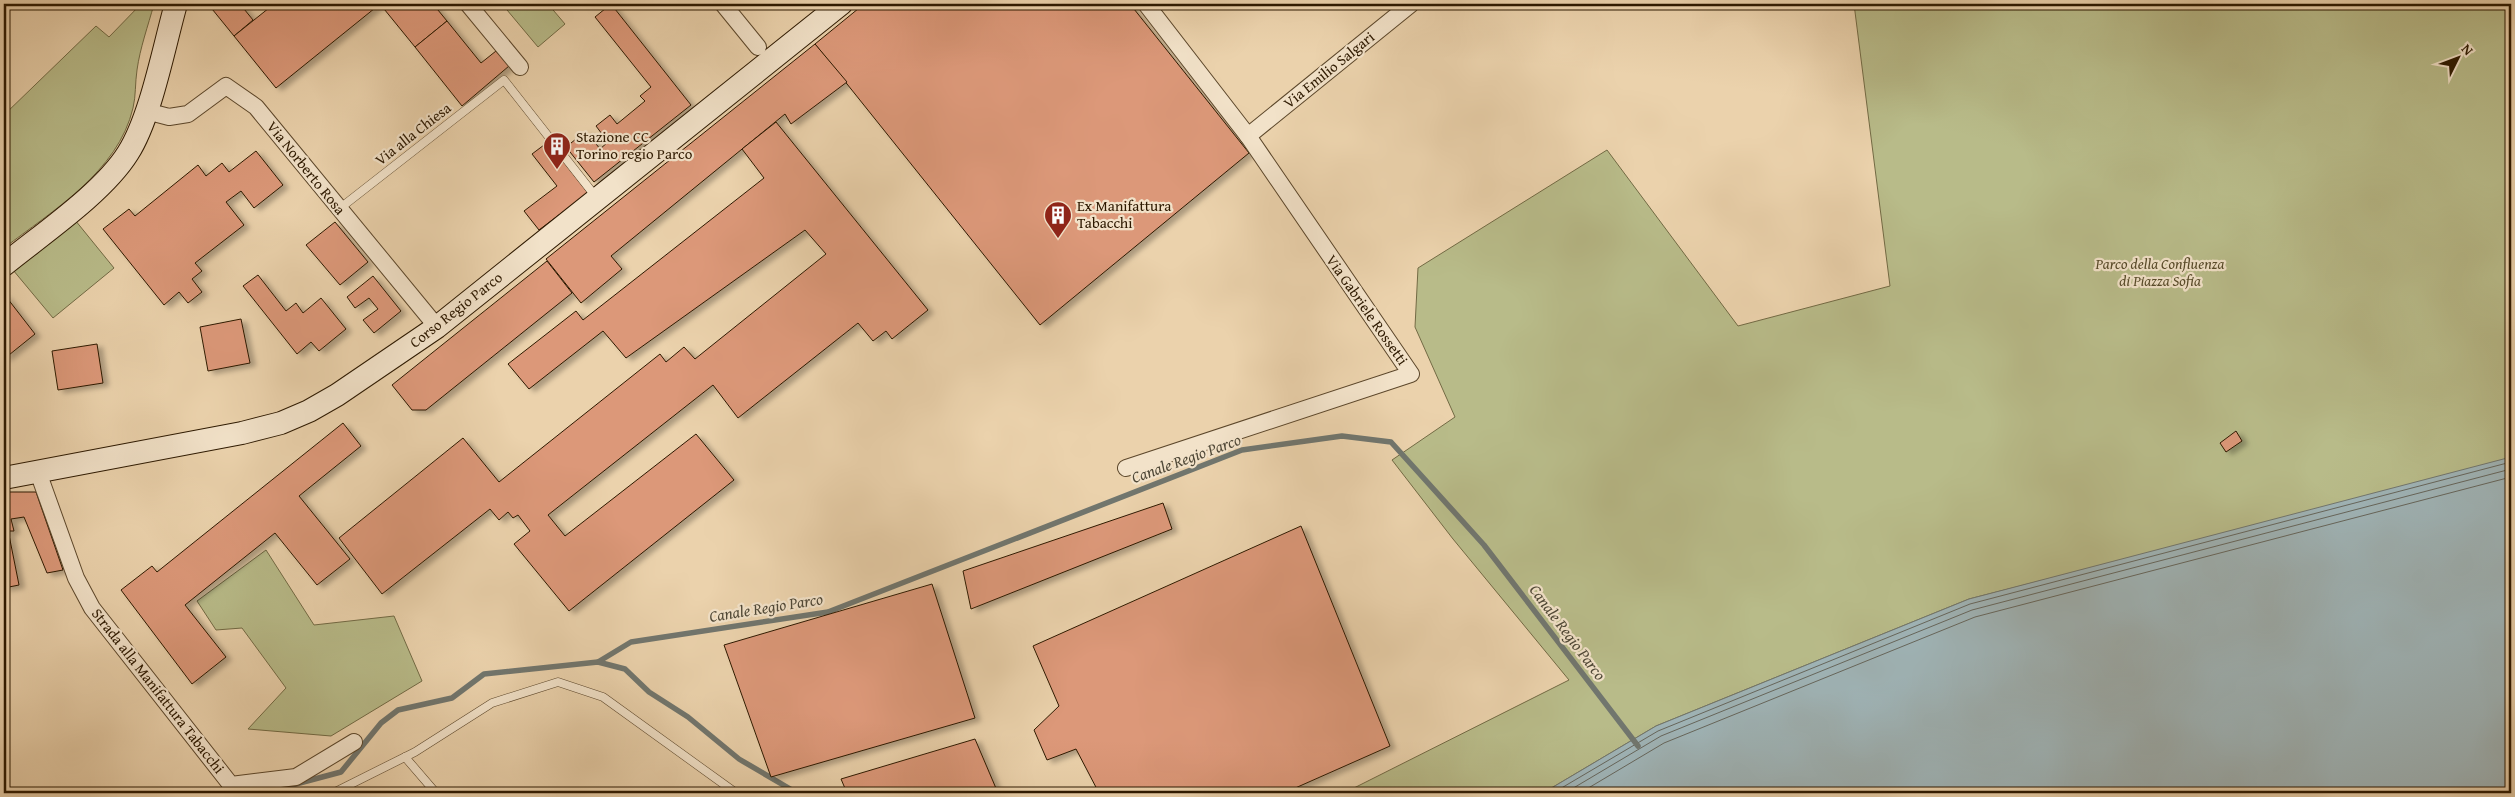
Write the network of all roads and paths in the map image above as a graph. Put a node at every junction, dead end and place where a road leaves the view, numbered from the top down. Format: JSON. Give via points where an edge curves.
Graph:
{"nodes":[{"id":1,"x":176,"y":4,"type":"edge"},
{"id":2,"x":468,"y":4,"type":"edge"},
{"id":3,"x":723,"y":4,"type":"edge"},
{"id":4,"x":840,"y":4,"type":"edge"},
{"id":5,"x":1146,"y":4,"type":"edge"},
{"id":6,"x":1410,"y":4,"type":"edge"},
{"id":7,"x":758,"y":47,"type":"dead end"},
{"id":8,"x":520,"y":67,"type":"dead end"},
{"id":9,"x":146,"y":111,"type":"junction"},
{"id":10,"x":1248,"y":136,"type":"junction"},
{"id":11,"x":597,"y":199,"type":"junction"},
{"id":12,"x":339,"y":209,"type":"junction"},
{"id":13,"x":4,"y":265,"type":"edge"},
{"id":14,"x":437,"y":327,"type":"junction"},
{"id":15,"x":1126,"y":468,"type":"dead end"},
{"id":16,"x":38,"y":472,"type":"junction"},
{"id":17,"x":4,"y":478,"type":"edge"},
{"id":18,"x":354,"y":742,"type":"dead end"},
{"id":19,"x":405,"y":757,"type":"junction"},
{"id":20,"x":235,"y":789,"type":"edge"},
{"id":21,"x":333,"y":793,"type":"edge"},
{"id":22,"x":436,"y":793,"type":"edge"},
{"id":23,"x":736,"y":793,"type":"edge"}],
"edges":[{"from":1,"to":9,"type":"street"},
{"from":2,"to":8,"type":"street"},
{"from":3,"to":7,"type":"street"},
{"from":4,"to":11,"type":"street","name":"Corso Regio Parco"},
{"from":5,"to":10,"type":"street","name":"Via Gabriele Rossetti"},
{"from":6,"to":10,"type":"street","name":"Via Emilio Salgari"},
{"from":9,"to":12,"type":"street","name":"Via Norberto Rosa","via":[[168,117],[188,114],[226,86],[256,107]]},
{"from":9,"to":13,"type":"street","via":[[129,152],[112,174]]},
{"from":10,"to":15,"type":"street","name":"Via Gabriele Rossetti","via":[[1411,374]]},
{"from":11,"to":12,"type":"lane","name":"Via alla Chiesa","via":[[504,80]]},
{"from":11,"to":14,"type":"street","name":"Corso Regio Parco"},
{"from":12,"to":14,"type":"street","name":"Via Norberto Rosa"},
{"from":14,"to":16,"type":"street","name":"Corso Regio Parco","via":[[337,395],[281,423]]},
{"from":16,"to":17,"type":"street","name":"Corso Regio Parco"},
{"from":16,"to":20,"type":"street","name":"Strada alla Manifattura Tabacchi","via":[[76,578],[92,608]]},
{"from":18,"to":20,"type":"street","name":"Strada alla Manifattura Tabacchi","via":[[296,776]]},
{"from":19,"to":21,"type":"lane"},
{"from":19,"to":22,"type":"lane"},
{"from":19,"to":23,"type":"lane","via":[[492,703],[558,682],[603,697]]}]}
